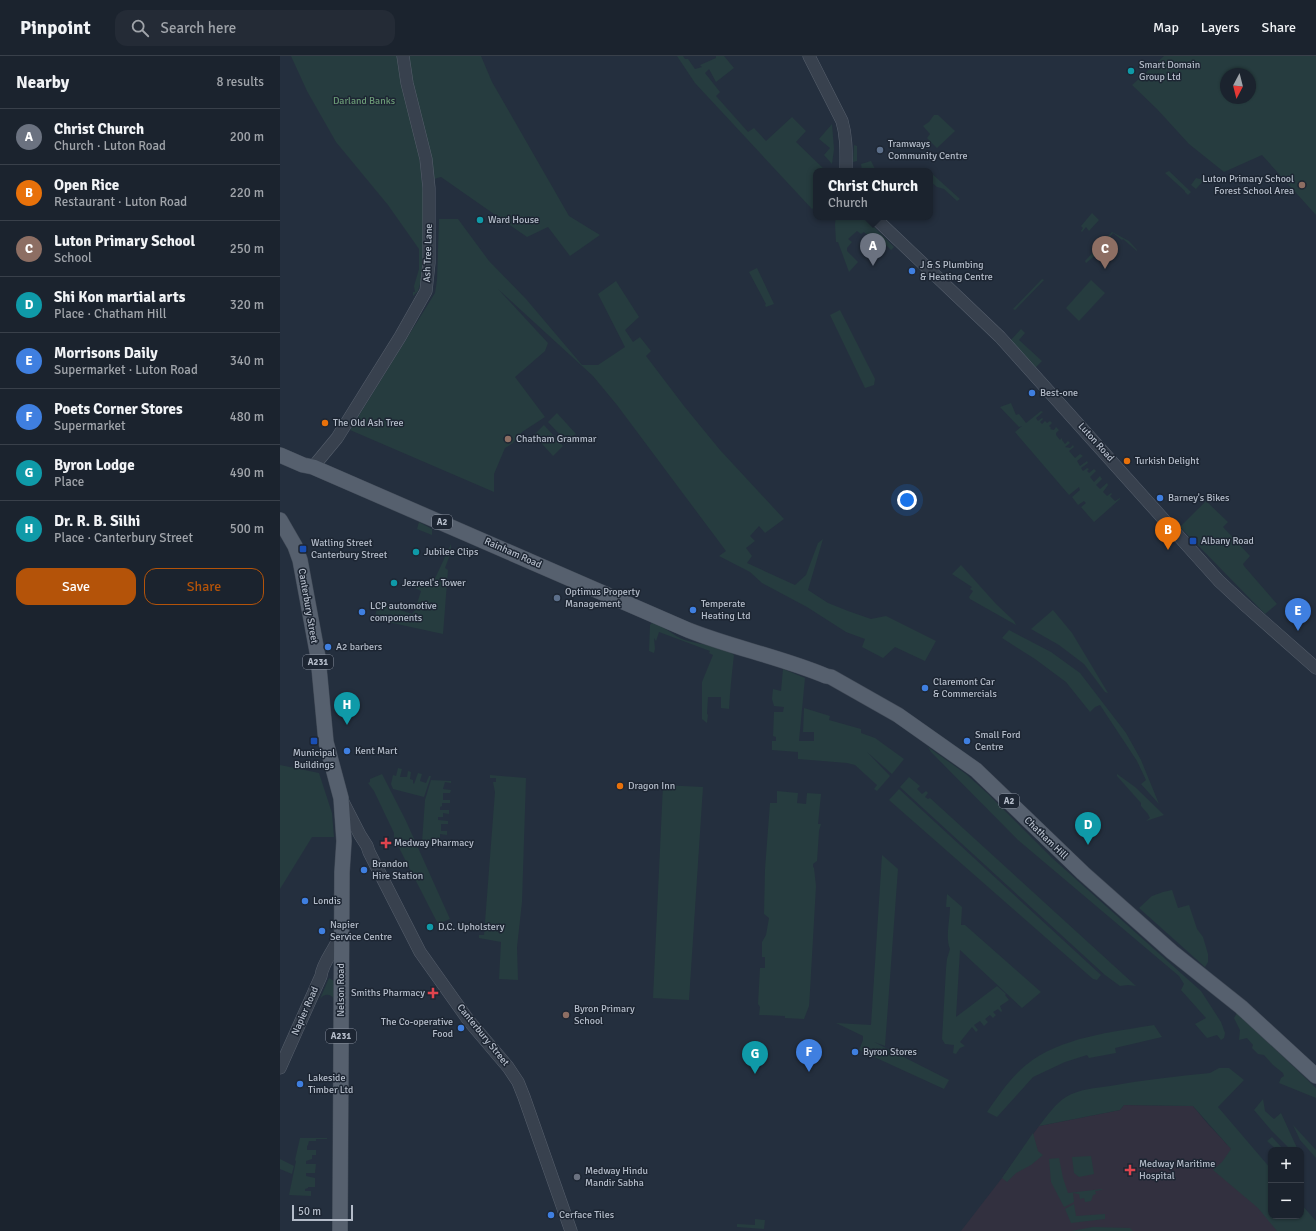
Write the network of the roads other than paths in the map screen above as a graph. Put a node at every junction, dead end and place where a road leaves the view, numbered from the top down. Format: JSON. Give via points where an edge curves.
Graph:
{"nodes":[{"id":1,"x":403,"y":56,"type":"edge"},
{"id":2,"x":809,"y":56,"type":"edge"},
{"id":3,"x":846,"y":168,"type":"edge"},
{"id":4,"x":877,"y":220,"type":"edge"},
{"id":5,"x":280,"y":452,"type":"edge"},
{"id":6,"x":313,"y":468,"type":"junction"},
{"id":7,"x":280,"y":520,"type":"edge"},
{"id":8,"x":746,"y":650,"type":"joint"},
{"id":9,"x":1316,"y":668,"type":"edge"},
{"id":10,"x":341,"y":798,"type":"junction"},
{"id":11,"x":360,"y":835,"type":"junction"},
{"id":12,"x":343,"y":837,"type":"junction"},
{"id":13,"x":369,"y":852,"type":"junction"},
{"id":14,"x":342,"y":943,"type":"junction"},
{"id":15,"x":342,"y":967,"type":"junction"},
{"id":16,"x":321,"y":976,"type":"junction"},
{"id":17,"x":280,"y":1068,"type":"edge"},
{"id":18,"x":1316,"y":1076,"type":"edge"},
{"id":19,"x":340,"y":1231,"type":"edge"},
{"id":20,"x":571,"y":1231,"type":"edge"}],
"edges":[{"from":1,"to":6,"type":"street","name":"Ash Tree Lane","via":[[426,159],[429,188],[429,263],[426,291],[337,438]]},
{"from":2,"to":3,"type":"street","via":[[845,130]]},
{"from":4,"to":9,"type":"street","name":"Luton Road","via":[[1000,336],[1220,581]]},
{"from":5,"to":6,"type":"main road","name":"Rainham Road","number":"A2"},
{"from":6,"to":8,"type":"main road","name":"Rainham Road","number":"A2","via":[[688,630]]},
{"from":7,"to":10,"type":"main road","name":"Canterbury Street","number":"A231","via":[[295,546],[301,567],[318,657],[326,742]]},
{"from":8,"to":18,"type":"main road","name":"Chatham Hill","number":"A2","via":[[841,682],[898,715],[968,764],[991,783],[1078,869],[1172,952],[1241,1007]]},
{"from":10,"to":11,"type":"street","name":"Canterbury Street"},
{"from":10,"to":12,"type":"main road","name":"Nelson Road","number":"A231"},
{"from":11,"to":12,"type":"street","via":[[354,832]]},
{"from":11,"to":13,"type":"street","name":"Canterbury Street"},
{"from":12,"to":13,"type":"street","via":[[357,842]]},
{"from":12,"to":14,"type":"main road","name":"Nelson Road","number":"A231"},
{"from":13,"to":20,"type":"street","name":"Canterbury Street","via":[[420,952],[469,1021],[518,1082]]},
{"from":14,"to":15,"type":"main road","name":"Nelson Road","number":"A231"},
{"from":14,"to":16,"type":"street","name":"Napier Road","via":[[336,944]]},
{"from":15,"to":16,"type":"street","name":"Napier Road","via":[[333,967]]},
{"from":15,"to":19,"type":"main road","name":"Nelson Road","number":"A231"},
{"from":16,"to":17,"type":"street","name":"Napier Road"}]}
